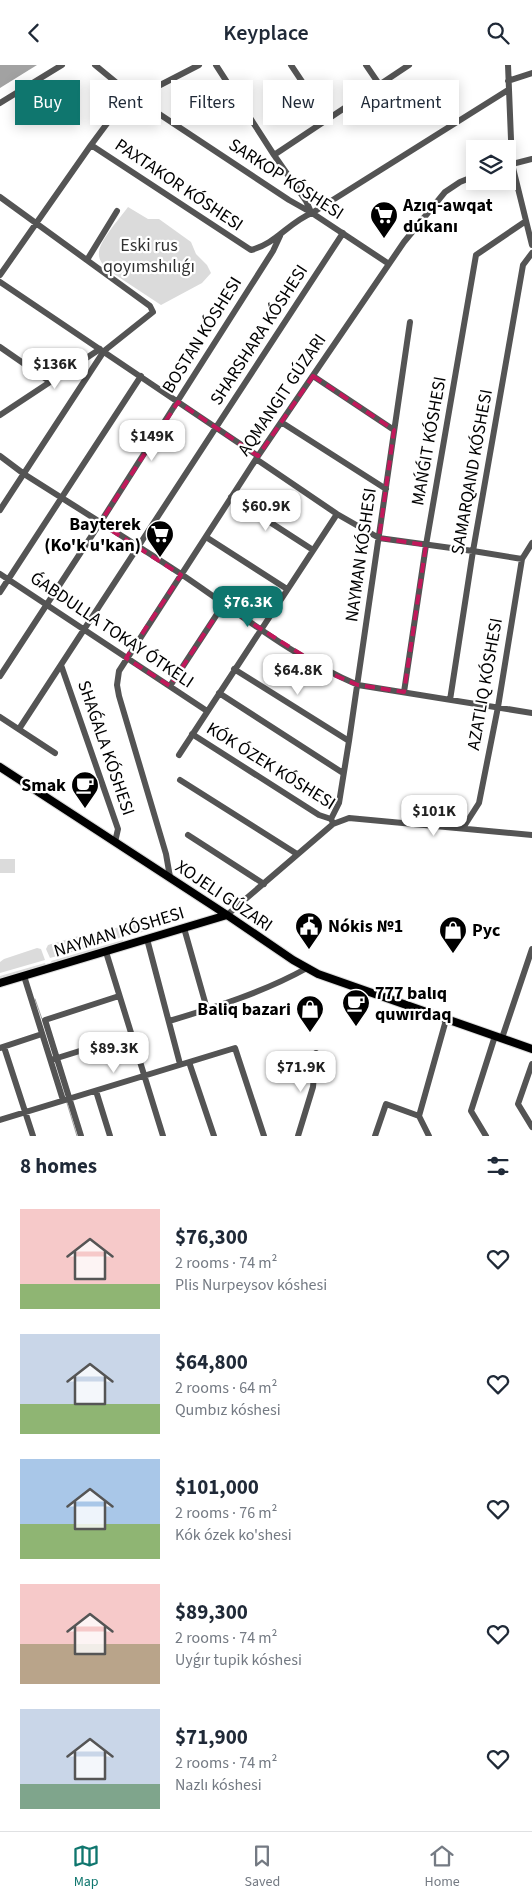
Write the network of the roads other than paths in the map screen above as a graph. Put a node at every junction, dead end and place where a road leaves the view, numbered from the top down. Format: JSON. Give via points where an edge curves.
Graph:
{"nodes":[{"id":1,"x":62,"y":65,"type":"edge"},
{"id":2,"x":199,"y":65,"type":"edge"},
{"id":3,"x":216,"y":65,"type":"edge"},
{"id":4,"x":291,"y":65,"type":"edge"},
{"id":5,"x":366,"y":65,"type":"edge"},
{"id":6,"x":409,"y":65,"type":"edge"},
{"id":7,"x":508,"y":65,"type":"edge"},
{"id":8,"x":98,"y":66,"type":"edge"},
{"id":9,"x":532,"y":73,"type":"edge"},
{"id":10,"x":114,"y":80,"type":"edge"},
{"id":11,"x":301,"y":80,"type":"edge"},
{"id":12,"x":376,"y":80,"type":"edge"},
{"id":13,"x":386,"y":80,"type":"edge"},
{"id":14,"x":508,"y":81,"type":"junction"},
{"id":15,"x":161,"y":83,"type":"edge"},
{"id":16,"x":508,"y":91,"type":"junction"},
{"id":17,"x":0,"y":103,"type":"edge"},
{"id":18,"x":161,"y":115,"type":"edge"},
{"id":19,"x":108,"y":125,"type":"edge"},
{"id":20,"x":318,"y":125,"type":"edge"},
{"id":21,"x":509,"y":140,"type":"edge"},
{"id":22,"x":91,"y":145,"type":"junction"},
{"id":23,"x":274,"y":155,"type":"junction"},
{"id":24,"x":532,"y":159,"type":"edge"},
{"id":25,"x":516,"y":163,"type":"edge"},
{"id":26,"x":466,"y":180,"type":"edge"},
{"id":27,"x":516,"y":185,"type":"edge"},
{"id":28,"x":0,"y":197,"type":"edge"},
{"id":29,"x":117,"y":211,"type":"dead end"},
{"id":30,"x":312,"y":213,"type":"junction"},
{"id":31,"x":526,"y":221,"type":"junction"},
{"id":32,"x":36,"y":223,"type":"junction"},
{"id":33,"x":343,"y":233,"type":"junction"},
{"id":34,"x":280,"y":235,"type":"junction"},
{"id":35,"x":532,"y":245,"type":"edge"},
{"id":36,"x":532,"y":253,"type":"edge"},
{"id":37,"x":87,"y":260,"type":"junction"},
{"id":38,"x":389,"y":264,"type":"junction"},
{"id":39,"x":0,"y":275,"type":"edge"},
{"id":40,"x":0,"y":282,"type":"edge"},
{"id":41,"x":410,"y":322,"type":"dead end"},
{"id":42,"x":1,"y":348,"type":"edge"},
{"id":43,"x":102,"y":350,"type":"junction"},
{"id":44,"x":140,"y":376,"type":"junction"},
{"id":45,"x":313,"y":376,"type":"junction"},
{"id":46,"x":49,"y":381,"type":"junction"},
{"id":47,"x":178,"y":402,"type":"junction"},
{"id":48,"x":0,"y":415,"type":"edge"},
{"id":49,"x":281,"y":422,"type":"junction"},
{"id":50,"x":216,"y":427,"type":"junction"},
{"id":51,"x":394,"y":430,"type":"junction"},
{"id":52,"x":0,"y":456,"type":"edge"},
{"id":53,"x":257,"y":458,"type":"junction"},
{"id":54,"x":24,"y":474,"type":"junction"},
{"id":55,"x":386,"y":489,"type":"junction"},
{"id":56,"x":232,"y":497,"type":"junction"},
{"id":57,"x":61,"y":498,"type":"junction"},
{"id":58,"x":0,"y":509,"type":"edge"},
{"id":59,"x":337,"y":514,"type":"junction"},
{"id":60,"x":100,"y":523,"type":"junction"},
{"id":61,"x":206,"y":537,"type":"junction"},
{"id":62,"x":379,"y":538,"type":"junction"},
{"id":63,"x":426,"y":545,"type":"junction"},
{"id":64,"x":137,"y":547,"type":"junction"},
{"id":65,"x":531,"y":547,"type":"edge"},
{"id":66,"x":313,"y":550,"type":"junction"},
{"id":67,"x":473,"y":551,"type":"junction"},
{"id":68,"x":522,"y":559,"type":"junction"},
{"id":69,"x":0,"y":574,"type":"edge"},
{"id":70,"x":181,"y":575,"type":"junction"},
{"id":71,"x":8,"y":579,"type":"junction"},
{"id":72,"x":287,"y":589,"type":"junction"},
{"id":73,"x":0,"y":592,"type":"edge"},
{"id":74,"x":46,"y":605,"type":"junction"},
{"id":75,"x":223,"y":605,"type":"junction"},
{"id":76,"x":83,"y":629,"type":"junction"},
{"id":77,"x":261,"y":629,"type":"junction"},
{"id":78,"x":126,"y":658,"type":"junction"},
{"id":79,"x":61,"y":665,"type":"junction"},
{"id":80,"x":234,"y":669,"type":"junction"},
{"id":81,"x":0,"y":676,"type":"edge"},
{"id":82,"x":358,"y":685,"type":"junction"},
{"id":83,"x":170,"y":687,"type":"junction"},
{"id":84,"x":404,"y":692,"type":"junction"},
{"id":85,"x":219,"y":693,"type":"junction"},
{"id":86,"x":450,"y":700,"type":"junction"},
{"id":87,"x":498,"y":707,"type":"junction"},
{"id":88,"x":207,"y":711,"type":"junction"},
{"id":89,"x":532,"y":713,"type":"edge"},
{"id":90,"x":0,"y":717,"type":"edge"},
{"id":91,"x":19,"y":729,"type":"junction"},
{"id":92,"x":192,"y":734,"type":"junction"},
{"id":93,"x":350,"y":741,"type":"junction"},
{"id":94,"x":55,"y":753,"type":"dead end"},
{"id":95,"x":179,"y":755,"type":"dead end"},
{"id":96,"x":0,"y":767,"type":"edge"},
{"id":97,"x":343,"y":773,"type":"junction"},
{"id":98,"x":180,"y":780,"type":"dead end"},
{"id":99,"x":332,"y":822,"type":"junction"},
{"id":100,"x":463,"y":828,"type":"junction"},
{"id":101,"x":188,"y":835,"type":"dead end"},
{"id":102,"x":532,"y":835,"type":"edge"},
{"id":103,"x":115,"y":842,"type":"junction"},
{"id":104,"x":297,"y":854,"type":"junction"},
{"id":105,"x":170,"y":877,"type":"junction"},
{"id":106,"x":264,"y":884,"type":"junction"},
{"id":107,"x":227,"y":915,"type":"junction"},
{"id":108,"x":184,"y":928,"type":"junction"},
{"id":109,"x":147,"y":939,"type":"junction"},
{"id":110,"x":532,"y":949,"type":"edge"},
{"id":111,"x":106,"y":952,"type":"junction"},
{"id":112,"x":307,"y":968,"type":"junction"},
{"id":113,"x":24,"y":976,"type":"junction"},
{"id":114,"x":0,"y":983,"type":"edge"},
{"id":115,"x":120,"y":996,"type":"junction"},
{"id":116,"x":207,"y":1009,"type":"junction"},
{"id":117,"x":446,"y":1020,"type":"junction"},
{"id":118,"x":169,"y":1021,"type":"junction"},
{"id":119,"x":42,"y":1034,"type":"junction"},
{"id":120,"x":131,"y":1035,"type":"junction"},
{"id":121,"x":498,"y":1037,"type":"junction"},
{"id":122,"x":2,"y":1048,"type":"edge"},
{"id":123,"x":532,"y":1049,"type":"edge"},
{"id":124,"x":316,"y":1053,"type":"dead end"},
{"id":125,"x":54,"y":1059,"type":"junction"},
{"id":126,"x":189,"y":1062,"type":"junction"},
{"id":127,"x":532,"y":1063,"type":"edge"},
{"id":128,"x":180,"y":1064,"type":"junction"},
{"id":129,"x":144,"y":1075,"type":"junction"},
{"id":130,"x":96,"y":1091,"type":"junction"},
{"id":131,"x":66,"y":1099,"type":"junction"},
{"id":132,"x":25,"y":1112,"type":"junction"},
{"id":133,"x":419,"y":1116,"type":"junction"},
{"id":134,"x":0,"y":1120,"type":"edge"},
{"id":135,"x":532,"y":1127,"type":"edge"},
{"id":136,"x":33,"y":1136,"type":"edge"},
{"id":137,"x":81,"y":1136,"type":"edge"},
{"id":138,"x":110,"y":1136,"type":"edge"},
{"id":139,"x":163,"y":1136,"type":"edge"},
{"id":140,"x":214,"y":1136,"type":"edge"},
{"id":141,"x":264,"y":1136,"type":"edge"},
{"id":142,"x":298,"y":1136,"type":"edge"},
{"id":143,"x":375,"y":1136,"type":"edge"},
{"id":144,"x":429,"y":1136,"type":"edge"},
{"id":145,"x":486,"y":1136,"type":"edge"}],
"edges":[{"from":1,"to":17,"type":"street"},
{"from":2,"to":15,"type":"street"},
{"from":3,"to":23,"type":"street"},
{"from":4,"to":11,"type":"street"},
{"from":5,"to":12,"type":"street"},
{"from":6,"to":13,"type":"street"},
{"from":7,"to":14,"type":"street"},
{"from":8,"to":10,"type":"street","name":"SARKOP KÓSHESI"},
{"from":9,"to":14,"type":"street"},
{"from":14,"to":16,"type":"street"},
{"from":16,"to":21,"type":"street"},
{"from":16,"to":30,"type":"street"},
{"from":18,"to":30,"type":"street","name":"SARKOP KÓSHESI"},
{"from":19,"to":22,"type":"street"},
{"from":20,"to":23,"type":"street"},
{"from":22,"to":32,"type":"street"},
{"from":22,"to":34,"type":"street","name":"PAXTAKOR KÓSHESI","via":[[251,250]]},
{"from":23,"to":30,"type":"street"},
{"from":24,"to":25,"type":"street"},
{"from":26,"to":38,"type":"street","via":[[441,196]]},
{"from":27,"to":31,"type":"street"},
{"from":28,"to":32,"type":"street"},
{"from":29,"to":37,"type":"street"},
{"from":30,"to":33,"type":"street","name":"SARKOP KÓSHESI"},
{"from":30,"to":34,"type":"street","via":[[295,221]]},
{"from":31,"to":35,"type":"street"},
{"from":31,"to":63,"type":"street","via":[[476,255]]},
{"from":32,"to":37,"type":"street"},
{"from":32,"to":39,"type":"street"},
{"from":33,"to":38,"type":"street","name":"SARKOP KÓSHESI"},
{"from":33,"to":50,"type":"street","name":"SHARSHARA KÓSHESI"},
{"from":34,"to":47,"type":"street","name":"BOSTAN KÓSHESI"},
{"from":36,"to":67,"type":"street","name":"SAMARQAND KÓSHESI","via":[[523,265]]},
{"from":37,"to":43,"type":"street","via":[[150,306],[153,312]]},
{"from":38,"to":45,"type":"street"},
{"from":40,"to":43,"type":"street"},
{"from":41,"to":51,"type":"street","name":"NAYMAN KÓSHESI"},
{"from":42,"to":46,"type":"street"},
{"from":43,"to":44,"type":"street"},
{"from":43,"to":46,"type":"street"},
{"from":43,"to":54,"type":"street"},
{"from":44,"to":47,"type":"street"},
{"from":44,"to":57,"type":"street"},
{"from":45,"to":49,"type":"street"},
{"from":45,"to":51,"type":"street"},
{"from":46,"to":48,"type":"street"},
{"from":47,"to":50,"type":"street"},
{"from":47,"to":60,"type":"street","name":"BOSTAN KÓSHESI"},
{"from":49,"to":53,"type":"street"},
{"from":49,"to":55,"type":"street"},
{"from":50,"to":53,"type":"street"},
{"from":50,"to":64,"type":"street","name":"SHARSHARA KÓSHESI"},
{"from":51,"to":55,"type":"street","name":"NAYMAN KÓSHESI"},
{"from":52,"to":54,"type":"street"},
{"from":53,"to":56,"type":"street"},
{"from":53,"to":59,"type":"street"},
{"from":54,"to":57,"type":"street"},
{"from":54,"to":58,"type":"street"},
{"from":55,"to":62,"type":"street","name":"NAYMAN KÓSHESI"},
{"from":56,"to":61,"type":"street"},
{"from":56,"to":66,"type":"street"},
{"from":57,"to":60,"type":"street"},
{"from":57,"to":71,"type":"street"},
{"from":59,"to":62,"type":"street"},
{"from":59,"to":66,"type":"street"},
{"from":60,"to":64,"type":"street"},
{"from":60,"to":74,"type":"street","name":"BOSTAN KÓSHESI"},
{"from":61,"to":70,"type":"street"},
{"from":61,"to":72,"type":"street"},
{"from":62,"to":63,"type":"street"},
{"from":62,"to":82,"type":"street","name":"NAYMAN KÓSHESI"},
{"from":63,"to":67,"type":"street"},
{"from":63,"to":84,"type":"street"},
{"from":64,"to":70,"type":"street"},
{"from":64,"to":76,"type":"street","name":"SHARSHARA KÓSHESI"},
{"from":65,"to":68,"type":"street"},
{"from":66,"to":72,"type":"street"},
{"from":67,"to":68,"type":"street"},
{"from":67,"to":86,"type":"street","name":"SAMARQAND KÓSHESI"},
{"from":68,"to":87,"type":"street"},
{"from":69,"to":71,"type":"street","name":"ǴABDULLA TOKAY ÓTKELI"},
{"from":70,"to":75,"type":"street"},
{"from":70,"to":78,"type":"street"},
{"from":71,"to":73,"type":"street"},
{"from":71,"to":74,"type":"street","name":"ǴABDULLA TOKAY ÓTKELI"},
{"from":72,"to":77,"type":"street"},
{"from":74,"to":76,"type":"street","name":"ǴABDULLA TOKAY ÓTKELI"},
{"from":74,"to":81,"type":"street","name":"BOSTAN KÓSHESI"},
{"from":75,"to":77,"type":"street"},
{"from":75,"to":83,"type":"street"},
{"from":76,"to":78,"type":"street","name":"ǴABDULLA TOKAY ÓTKELI"},
{"from":76,"to":79,"type":"street","name":"SHARSHARA KÓSHESI"},
{"from":77,"to":80,"type":"street"},
{"from":77,"to":82,"type":"street","via":[[334,675]]},
{"from":78,"to":83,"type":"street","name":"ǴABDULLA TOKAY ÓTKELI"},
{"from":78,"to":105,"type":"street","via":[[119,671],[119,696]]},
{"from":79,"to":91,"type":"street","name":"SHARSHARA KÓSHESI"},
{"from":79,"to":103,"type":"street","name":"SHAǴALA KÓSHESI","via":[[118,829]]},
{"from":80,"to":85,"type":"street"},
{"from":80,"to":93,"type":"street"},
{"from":82,"to":84,"type":"street"},
{"from":82,"to":93,"type":"street","name":"NAYMAN KÓSHESI"},
{"from":83,"to":88,"type":"street","name":"ǴABDULLA TOKAY ÓTKELI"},
{"from":84,"to":86,"type":"street"},
{"from":85,"to":88,"type":"street"},
{"from":85,"to":97,"type":"street"},
{"from":86,"to":87,"type":"street"},
{"from":87,"to":89,"type":"street"},
{"from":87,"to":100,"type":"street","via":[[479,803]]},
{"from":88,"to":92,"type":"street"},
{"from":90,"to":91,"type":"street"},
{"from":91,"to":94,"type":"street"},
{"from":92,"to":95,"type":"street"},
{"from":92,"to":99,"type":"street","name":"KÓK ÓZEK KÓSHESI"},
{"from":93,"to":97,"type":"street","name":"NAYMAN KÓSHESI"},
{"from":96,"to":103,"type":"main road"},
{"from":97,"to":99,"type":"street","name":"NAYMAN KÓSHESI","via":[[339,803]]},
{"from":98,"to":104,"type":"street"},
{"from":99,"to":100,"type":"street","via":[[360,818]]},
{"from":99,"to":104,"type":"street","name":"NAYMAN KÓSHESI"},
{"from":100,"to":102,"type":"street"},
{"from":101,"to":106,"type":"street"},
{"from":103,"to":105,"type":"main road"},
{"from":104,"to":106,"type":"street","name":"NAYMAN KÓSHESI"},
{"from":105,"to":107,"type":"main road"},
{"from":106,"to":107,"type":"street","name":"NAYMAN KÓSHESI"},
{"from":107,"to":108,"type":"main road","name":"NAYMAN KÓSHESI"},
{"from":107,"to":112,"type":"main road"},
{"from":108,"to":109,"type":"main road","name":"NAYMAN KÓSHESI"},
{"from":108,"to":116,"type":"street"},
{"from":109,"to":111,"type":"main road","name":"NAYMAN KÓSHESI"},
{"from":109,"to":118,"type":"street"},
{"from":110,"to":121,"type":"street"},
{"from":111,"to":113,"type":"main road","name":"NAYMAN KÓSHESI"},
{"from":111,"to":115,"type":"street"},
{"from":112,"to":116,"type":"street","via":[[273,985]]},
{"from":112,"to":117,"type":"main road","via":[[329,980]]},
{"from":113,"to":114,"type":"main road","name":"NAYMAN KÓSHESI"},
{"from":113,"to":119,"type":"street"},
{"from":115,"to":120,"type":"street"},
{"from":115,"to":125,"type":"street","via":[[45,1020]]},
{"from":116,"to":118,"type":"street"},
{"from":117,"to":121,"type":"main road"},
{"from":117,"to":133,"type":"street"},
{"from":118,"to":128,"type":"street"},
{"from":119,"to":122,"type":"street"},
{"from":119,"to":125,"type":"street"},
{"from":120,"to":125,"type":"street"},
{"from":120,"to":129,"type":"street"},
{"from":121,"to":123,"type":"main road"},
{"from":121,"to":145,"type":"street","via":[[471,1111]]},
{"from":122,"to":132,"type":"street"},
{"from":124,"to":142,"type":"street","via":[[313,1087]]},
{"from":125,"to":131,"type":"street"},
{"from":126,"to":128,"type":"street"},
{"from":126,"to":140,"type":"street"},
{"from":126,"to":141,"type":"street","via":[[235,1048]]},
{"from":127,"to":135,"type":"street","via":[[518,1104]]},
{"from":128,"to":129,"type":"street"},
{"from":129,"to":130,"type":"street"},
{"from":129,"to":139,"type":"street"},
{"from":130,"to":131,"type":"street"},
{"from":130,"to":138,"type":"street"},
{"from":131,"to":132,"type":"street"},
{"from":131,"to":137,"type":"street"},
{"from":132,"to":134,"type":"street"},
{"from":132,"to":136,"type":"street"},
{"from":133,"to":143,"type":"street","via":[[386,1104]]},
{"from":133,"to":144,"type":"street"}]}
